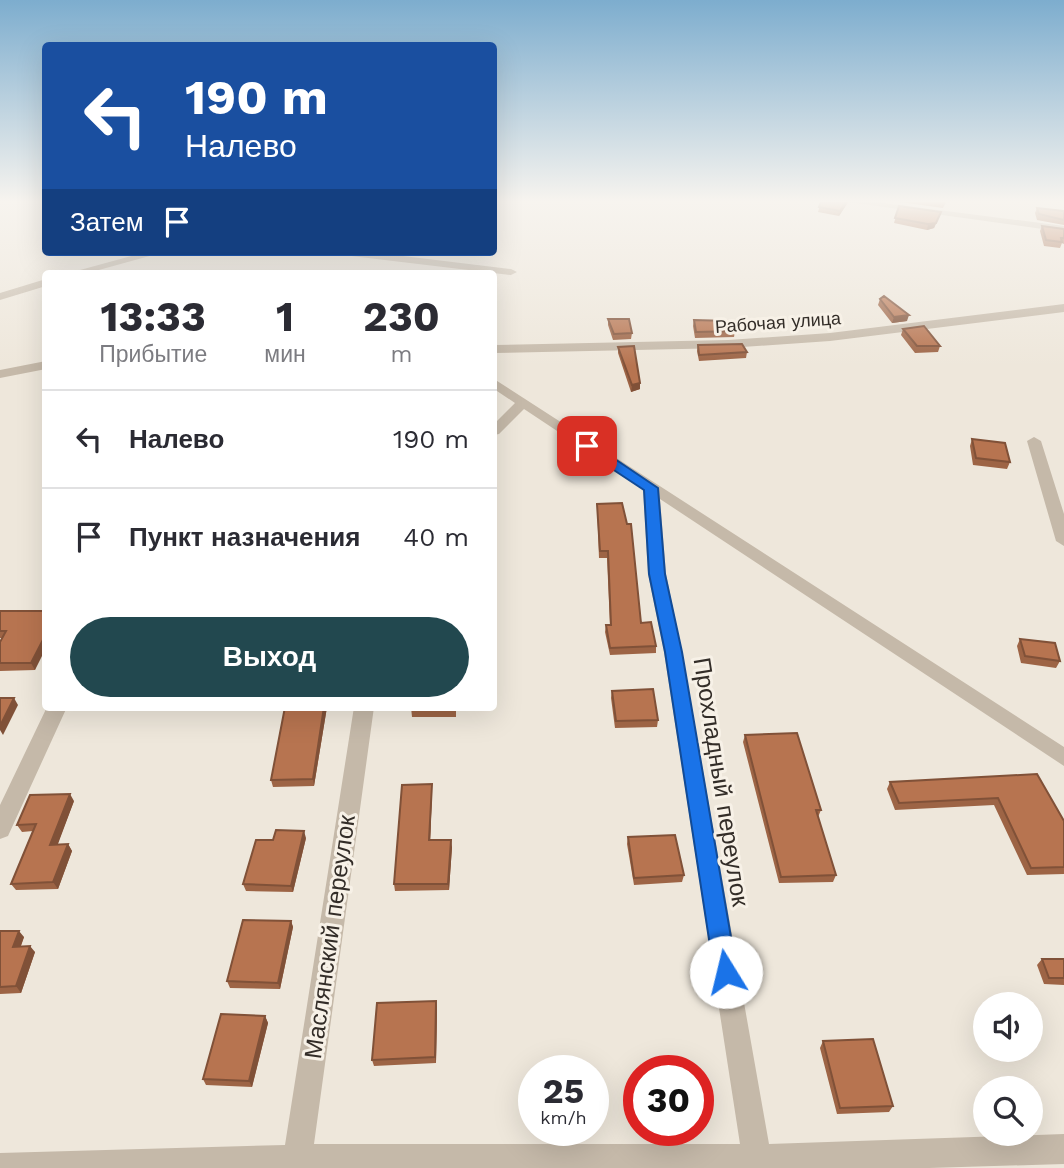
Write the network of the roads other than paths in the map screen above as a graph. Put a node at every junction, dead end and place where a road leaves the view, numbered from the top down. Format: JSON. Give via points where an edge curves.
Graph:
{"nodes":[{"id":1,"x":141,"y":257,"type":"edge"},
{"id":2,"x":381,"y":257,"type":"edge"},
{"id":3,"x":87,"y":270,"type":"edge"},
{"id":4,"x":494,"y":270,"type":"edge"},
{"id":5,"x":497,"y":270,"type":"edge"},
{"id":6,"x":511,"y":272,"type":"dead end"},
{"id":7,"x":42,"y":283,"type":"edge"},
{"id":8,"x":0,"y":296,"type":"edge"},
{"id":9,"x":1064,"y":308,"type":"edge"},
{"id":10,"x":497,"y":349,"type":"edge"},
{"id":11,"x":42,"y":366,"type":"edge"},
{"id":12,"x":0,"y":374,"type":"edge"},
{"id":13,"x":497,"y":385,"type":"edge"},
{"id":14,"x":523,"y":404,"type":"junction"},
{"id":15,"x":497,"y":428,"type":"edge"},
{"id":16,"x":1034,"y":441,"type":"dead end"},
{"id":17,"x":651,"y":488,"type":"junction"},
{"id":18,"x":1064,"y":541,"type":"edge"},
{"id":19,"x":55,"y":711,"type":"edge"},
{"id":20,"x":363,"y":711,"type":"edge"},
{"id":21,"x":1064,"y":758,"type":"edge"},
{"id":22,"x":0,"y":829,"type":"edge"},
{"id":23,"x":1064,"y":1149,"type":"edge"},
{"id":24,"x":296,"y":1164,"type":"edge"},
{"id":25,"x":757,"y":1164,"type":"edge"},
{"id":26,"x":0,"y":1168,"type":"edge"}],
"edges":[{"from":1,"to":3,"type":"street"},
{"from":2,"to":4,"type":"street"},
{"from":5,"to":6,"type":"street"},
{"from":7,"to":8,"type":"street"},
{"from":9,"to":10,"type":"street","name":"Рабочая улица","via":[[830,337]]},
{"from":11,"to":12,"type":"street"},
{"from":13,"to":14,"type":"street"},
{"from":14,"to":15,"type":"street"},
{"from":14,"to":17,"type":"street"},
{"from":16,"to":18,"type":"street"},
{"from":17,"to":21,"type":"street"},
{"from":17,"to":25,"type":"street","name":"Прохладный переулок","via":[[657,574]]},
{"from":19,"to":22,"type":"street"},
{"from":20,"to":24,"type":"street","name":"Маслянский переулок"},
{"from":23,"to":25,"type":"street"},
{"from":24,"to":25,"type":"street"},
{"from":24,"to":26,"type":"street"}]}
